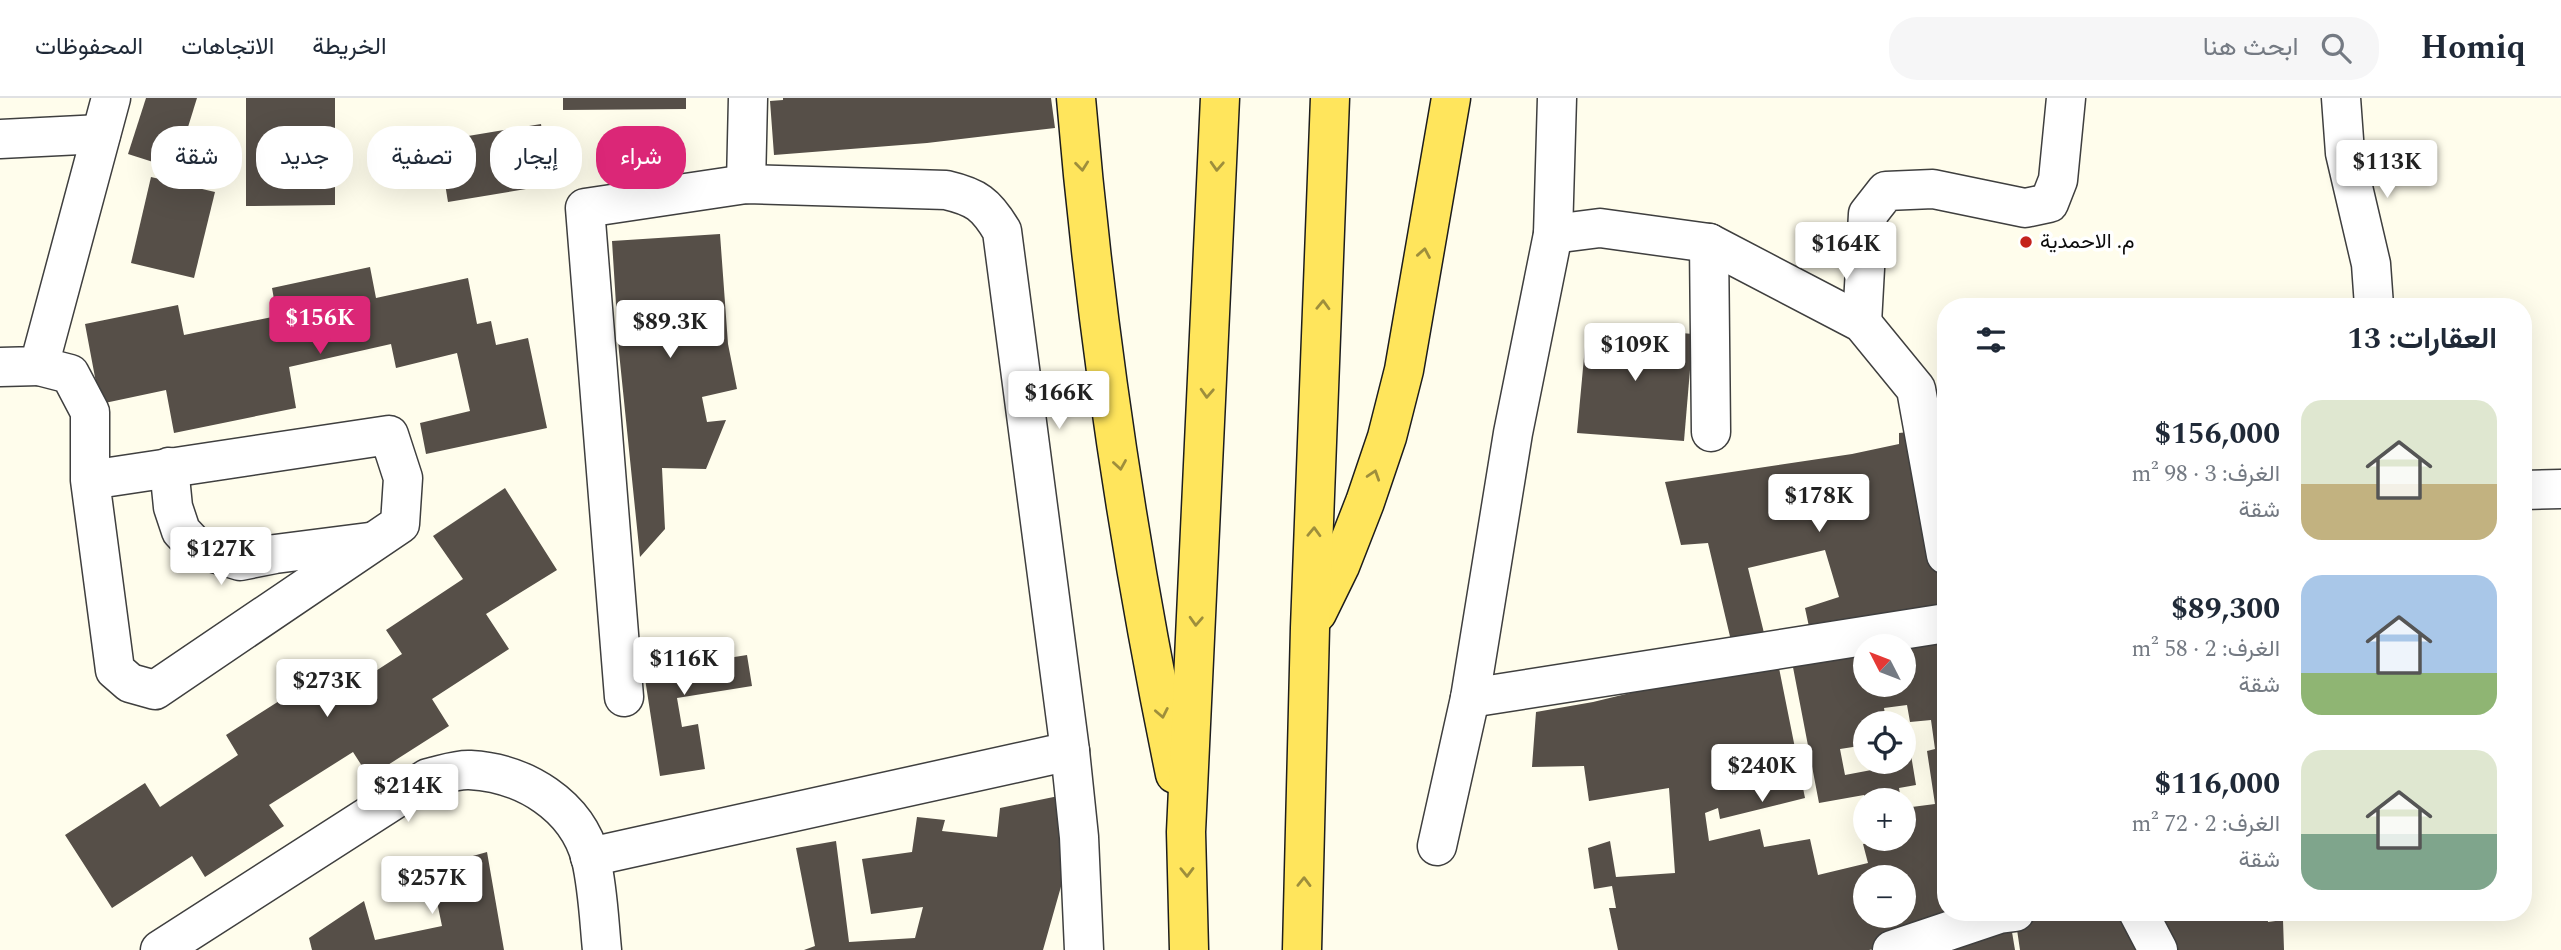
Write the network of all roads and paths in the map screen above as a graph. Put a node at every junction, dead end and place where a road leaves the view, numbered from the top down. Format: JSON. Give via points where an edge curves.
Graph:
{"nodes":[{"id":1,"x":748,"y":98,"type":"edge"},
{"id":2,"x":1076,"y":98,"type":"edge"},
{"id":3,"x":1220,"y":98,"type":"edge"},
{"id":4,"x":1330,"y":98,"type":"edge"},
{"id":5,"x":1451,"y":98,"type":"edge"},
{"id":6,"x":1557,"y":98,"type":"edge"},
{"id":7,"x":2066,"y":98,"type":"edge"},
{"id":8,"x":2341,"y":98,"type":"edge"},
{"id":9,"x":106,"y":116,"type":"edge"},
{"id":10,"x":0,"y":139,"type":"edge"},
{"id":11,"x":746,"y":184,"type":"junction"},
{"id":12,"x":1553,"y":234,"type":"junction"},
{"id":13,"x":1709,"y":243,"type":"junction"},
{"id":14,"x":2373,"y":298,"type":"edge"},
{"id":15,"x":1862,"y":323,"type":"junction"},
{"id":16,"x":39,"y":366,"type":"junction"},
{"id":17,"x":0,"y":368,"type":"edge"},
{"id":18,"x":1711,"y":432,"type":"dead end"},
{"id":19,"x":169,"y":467,"type":"junction"},
{"id":20,"x":90,"y":480,"type":"junction"},
{"id":21,"x":2561,"y":489,"type":"edge"},
{"id":22,"x":2532,"y":490,"type":"edge"},
{"id":23,"x":1937,"y":505,"type":"edge"},
{"id":24,"x":374,"y":541,"type":"junction"},
{"id":25,"x":1937,"y":624,"type":"edge"},
{"id":26,"x":1310,"y":628,"type":"junction"},
{"id":27,"x":624,"y":697,"type":"dead end"},
{"id":28,"x":1470,"y":698,"type":"junction"},
{"id":29,"x":1070,"y":751,"type":"junction"},
{"id":30,"x":1186,"y":832,"type":"junction"},
{"id":31,"x":1437,"y":846,"type":"dead end"},
{"id":32,"x":590,"y":857,"type":"junction"},
{"id":33,"x":1978,"y":921,"type":"edge"},
{"id":34,"x":2143,"y":921,"type":"edge"},
{"id":35,"x":160,"y":950,"type":"edge"},
{"id":36,"x":602,"y":950,"type":"edge"},
{"id":37,"x":1084,"y":950,"type":"edge"},
{"id":38,"x":1189,"y":950,"type":"edge"},
{"id":39,"x":1302,"y":950,"type":"edge"},
{"id":40,"x":1892,"y":950,"type":"edge"},
{"id":41,"x":2158,"y":950,"type":"edge"}],
"edges":[{"from":1,"to":11,"type":"street"},
{"from":2,"to":30,"type":"main road","one_way":true,"via":[[1112,416],[1157,690]]},
{"from":3,"to":30,"type":"main road","one_way":true},
{"from":26,"to":4,"type":"main road","one_way":true},
{"from":26,"to":5,"type":"main road","one_way":true,"via":[[1350,540],[1387,437],[1404,370]]},
{"from":6,"to":12,"type":"street"},
{"from":7,"to":15,"type":"street","via":[[2058,180],[2049,204],[2025,208],[1933,189],[1886,191],[1868,214]]},
{"from":8,"to":14,"type":"street","via":[[2345,153],[2371,264]]},
{"from":9,"to":10,"type":"street"},
{"from":9,"to":16,"type":"street"},
{"from":11,"to":27,"type":"street","via":[[585,208]]},
{"from":11,"to":29,"type":"street","via":[[946,190],[970,195],[989,210],[1002,232]]},
{"from":12,"to":13,"type":"street","via":[[1600,228]]},
{"from":12,"to":28,"type":"street","via":[[1513,433]]},
{"from":13,"to":15,"type":"street"},
{"from":13,"to":18,"type":"street"},
{"from":15,"to":23,"type":"street","via":[[1916,389]]},
{"from":16,"to":17,"type":"street"},
{"from":16,"to":20,"type":"street","via":[[70,374],[90,412]]},
{"from":19,"to":20,"type":"street"},
{"from":19,"to":24,"type":"street","via":[[181,531],[197,548],[240,561]]},
{"from":19,"to":24,"type":"street","via":[[388,435],[402,478],[400,524]]},
{"from":20,"to":24,"type":"street","via":[[115,670],[130,683],[155,690]]},
{"from":21,"to":22,"type":"street"},
{"from":25,"to":28,"type":"street"},
{"from":39,"to":26,"type":"main road","one_way":true},
{"from":28,"to":31,"type":"street"},
{"from":29,"to":32,"type":"street"},
{"from":29,"to":37,"type":"street"},
{"from":30,"to":38,"type":"main road","one_way":true},
{"from":32,"to":35,"type":"street","via":[[573,821],[544,793],[508,775],[468,770],[441,775],[394,798]]},
{"from":32,"to":36,"type":"street"},
{"from":33,"to":40,"type":"street"},
{"from":34,"to":41,"type":"street"}]}
